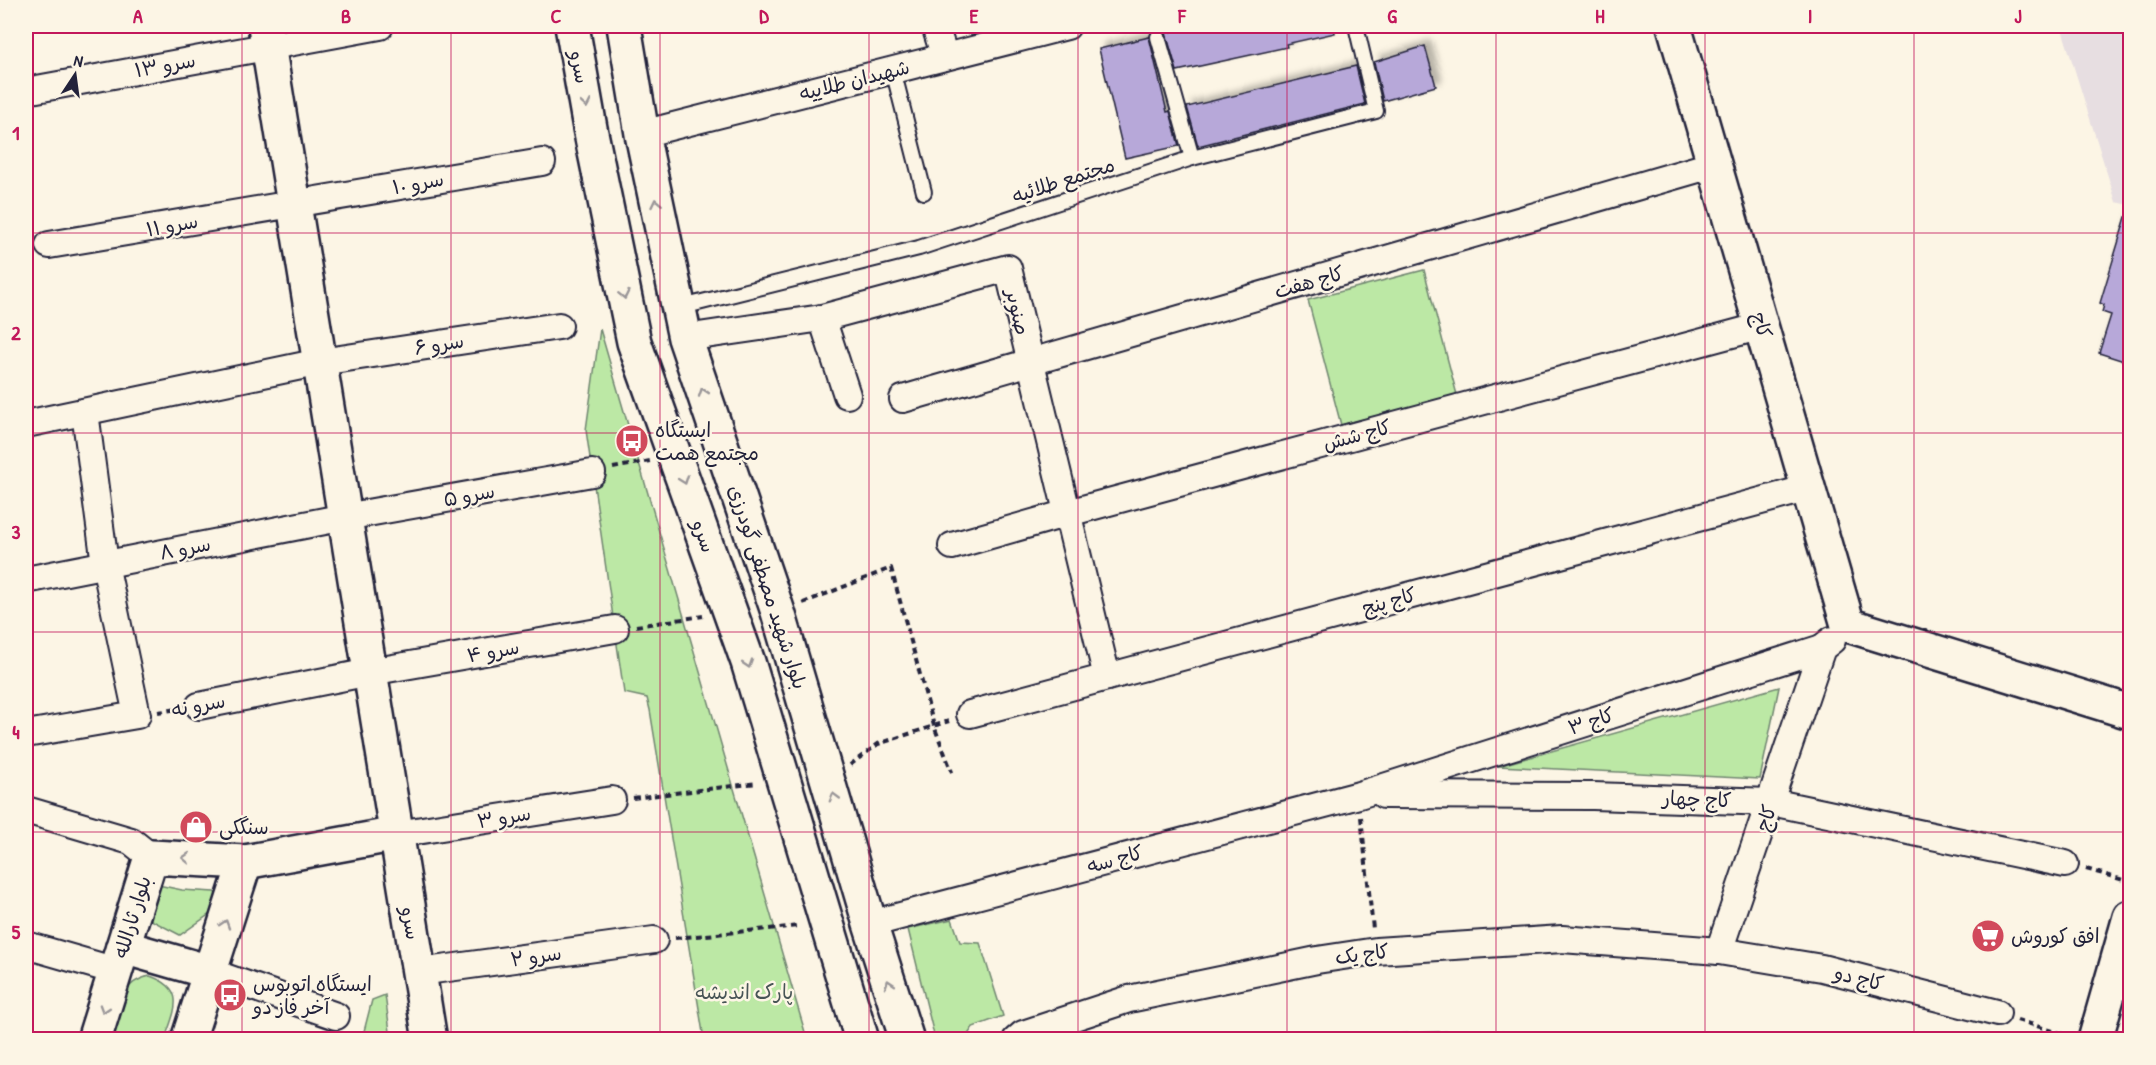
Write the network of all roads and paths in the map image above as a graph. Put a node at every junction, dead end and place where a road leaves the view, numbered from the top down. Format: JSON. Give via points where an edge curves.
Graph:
{"nodes":[{"id":1,"x":380,"y":26,"type":"edge"},
{"id":2,"x":572,"y":26,"type":"edge"},
{"id":3,"x":624,"y":26,"type":"edge"},
{"id":4,"x":936,"y":26,"type":"edge"},
{"id":5,"x":1067,"y":26,"type":"edge"},
{"id":6,"x":1356,"y":26,"type":"edge"},
{"id":7,"x":1674,"y":26,"type":"edge"},
{"id":8,"x":267,"y":36,"type":"edge"},
{"id":9,"x":1158,"y":37,"type":"dead end"},
{"id":10,"x":945,"y":57,"type":"junction"},
{"id":11,"x":893,"y":70,"type":"junction"},
{"id":12,"x":26,"y":91,"type":"edge"},
{"id":13,"x":642,"y":134,"type":"junction"},
{"id":14,"x":1192,"y":158,"type":"junction"},
{"id":15,"x":542,"y":162,"type":"dead end"},
{"id":16,"x":1715,"y":164,"type":"junction"},
{"id":17,"x":924,"y":192,"type":"dead end"},
{"id":18,"x":294,"y":204,"type":"junction"},
{"id":19,"x":49,"y":245,"type":"dead end"},
{"id":20,"x":822,"y":318,"type":"junction"},
{"id":21,"x":681,"y":323,"type":"junction"},
{"id":22,"x":559,"y":326,"type":"dead end"},
{"id":23,"x":1762,"y":327,"type":"junction"},
{"id":24,"x":320,"y":362,"type":"junction"},
{"id":25,"x":1030,"y":364,"type":"junction"},
{"id":26,"x":847,"y":395,"type":"dead end"},
{"id":27,"x":903,"y":399,"type":"dead end"},
{"id":28,"x":85,"y":412,"type":"junction"},
{"id":29,"x":26,"y":424,"type":"edge"},
{"id":30,"x":675,"y":455,"type":"junction"},
{"id":31,"x":592,"y":473,"type":"joint"},
{"id":32,"x":1809,"y":488,"type":"junction"},
{"id":33,"x":1068,"y":513,"type":"junction"},
{"id":34,"x":345,"y":517,"type":"junction"},
{"id":35,"x":952,"y":546,"type":"dead end"},
{"id":36,"x":105,"y":564,"type":"junction"},
{"id":37,"x":26,"y":580,"type":"edge"},
{"id":38,"x":730,"y":612,"type":"junction"},
{"id":39,"x":778,"y":612,"type":"junction"},
{"id":40,"x":1848,"y":625,"type":"junction"},
{"id":41,"x":615,"y":629,"type":"joint"},
{"id":42,"x":1822,"y":648,"type":"junction"},
{"id":43,"x":370,"y":672,"type":"junction"},
{"id":44,"x":1107,"y":677,"type":"junction"},
{"id":45,"x":199,"y":706,"type":"joint"},
{"id":46,"x":2130,"y":712,"type":"edge"},
{"id":47,"x":970,"y":714,"type":"joint"},
{"id":48,"x":137,"y":715,"type":"junction"},
{"id":49,"x":934,"y":726,"type":"junction"},
{"id":50,"x":26,"y":734,"type":"edge"},
{"id":51,"x":952,"y":772,"type":"dead end"},
{"id":52,"x":784,"y":779,"type":"junction"},
{"id":53,"x":829,"y":781,"type":"junction"},
{"id":54,"x":1359,"y":795,"type":"junction"},
{"id":55,"x":612,"y":800,"type":"joint"},
{"id":56,"x":1771,"y":802,"type":"junction"},
{"id":57,"x":26,"y":810,"type":"edge"},
{"id":58,"x":397,"y":834,"type":"junction"},
{"id":59,"x":152,"y":856,"type":"junction"},
{"id":60,"x":245,"y":862,"type":"junction"},
{"id":61,"x":2064,"y":864,"type":"joint"},
{"id":62,"x":2130,"y":882,"type":"edge"},
{"id":63,"x":2130,"y":916,"type":"edge"},
{"id":64,"x":828,"y":924,"type":"junction"},
{"id":65,"x":870,"y":924,"type":"junction"},
{"id":66,"x":654,"y":940,"type":"joint"},
{"id":67,"x":26,"y":945,"type":"edge"},
{"id":68,"x":1376,"y":951,"type":"junction"},
{"id":69,"x":1719,"y":951,"type":"junction"},
{"id":70,"x":119,"y":959,"type":"junction"},
{"id":71,"x":210,"y":972,"type":"junction"},
{"id":72,"x":419,"y":972,"type":"junction"},
{"id":73,"x":1997,"y":1013,"type":"joint"},
{"id":74,"x":336,"y":1016,"type":"dead end"},
{"id":75,"x":94,"y":1040,"type":"edge"},
{"id":76,"x":188,"y":1040,"type":"edge"},
{"id":77,"x":430,"y":1040,"type":"edge"},
{"id":78,"x":862,"y":1040,"type":"edge"},
{"id":79,"x":907,"y":1040,"type":"edge"},
{"id":80,"x":1016,"y":1040,"type":"edge"},
{"id":81,"x":2080,"y":1040,"type":"edge"},
{"id":82,"x":2095,"y":1040,"type":"edge"}],
"edges":[{"from":1,"to":8,"type":"street","name":"سرو ۱۳"},
{"from":2,"to":30,"type":"street","name":"سرو","one_way":true,"via":[[634,342]]},
{"from":3,"to":13,"type":"street","name":"بلوار شهید مصطفی گودرزی"},
{"from":4,"to":10,"type":"street"},
{"from":5,"to":10,"type":"street","name":"شهیدان طلاییه"},
{"from":6,"to":14,"type":"lane","name":"مجتمع طلائیه","via":[[1376,111]]},
{"from":7,"to":16,"type":"street","name":"کاج"},
{"from":8,"to":12,"type":"street","name":"سرو ۱۳"},
{"from":8,"to":18,"type":"street","name":"سرو"},
{"from":9,"to":14,"type":"lane"},
{"from":10,"to":11,"type":"street","name":"شهیدان طلاییه"},
{"from":11,"to":13,"type":"street","name":"شهیدان طلاییه"},
{"from":11,"to":17,"type":"lane"},
{"from":21,"to":13,"type":"street","name":"بلوار شهید مصطفی گودرزی","one_way":true},
{"from":14,"to":21,"type":"lane","name":"مجتمع طلائیه"},
{"from":15,"to":18,"type":"street","name":"سرو ۱۰"},
{"from":16,"to":23,"type":"street","name":"کاج"},
{"from":16,"to":25,"type":"street","name":"کاج هفت"},
{"from":18,"to":19,"type":"street","name":"سرو ۱۱"},
{"from":18,"to":24,"type":"street","name":"سرو"},
{"from":20,"to":21,"type":"street","name":"صنوبر"},
{"from":20,"to":25,"type":"street","name":"صنوبر","via":[[1008,268]]},
{"from":20,"to":26,"type":"street"},
{"from":39,"to":21,"type":"street","name":"بلوار شهید مصطفی گودرزی","one_way":true},
{"from":22,"to":24,"type":"street","name":"سرو ۶"},
{"from":23,"to":32,"type":"street","name":"کاج"},
{"from":23,"to":33,"type":"street","name":"کاج شش"},
{"from":24,"to":28,"type":"street","name":"سرو ۶"},
{"from":24,"to":34,"type":"street","name":"سرو"},
{"from":25,"to":27,"type":"street","name":"کاج هفت"},
{"from":25,"to":33,"type":"street","name":"صنوبر"},
{"from":28,"to":29,"type":"street","name":"سرو ۶"},
{"from":28,"to":36,"type":"street"},
{"from":30,"to":31,"type":"path"},
{"from":30,"to":38,"type":"street","name":"سرو","one_way":true},
{"from":31,"to":34,"type":"street","name":"سرو ۵"},
{"from":32,"to":40,"type":"street","name":"کاج"},
{"from":32,"to":44,"type":"street","name":"کاج پنج"},
{"from":33,"to":35,"type":"street","name":"کاج شش"},
{"from":33,"to":44,"type":"street","name":"صنوبر"},
{"from":34,"to":36,"type":"street","name":"سرو ۸"},
{"from":34,"to":43,"type":"street","name":"سرو"},
{"from":36,"to":37,"type":"street","name":"سرو ۸"},
{"from":36,"to":48,"type":"street"},
{"from":38,"to":41,"type":"path"},
{"from":38,"to":52,"type":"street","name":"سرو","one_way":true},
{"from":39,"to":49,"type":"path","via":[[891,568]]},
{"from":39,"to":53,"type":"street","name":"بلوار شهید مصطفی گودرزی"},
{"from":40,"to":42,"type":"street"},
{"from":40,"to":46,"type":"street"},
{"from":41,"to":43,"type":"street","name":"سرو ۴"},
{"from":42,"to":54,"type":"street","name":"کاج ۳"},
{"from":42,"to":56,"type":"street","name":"کاج"},
{"from":43,"to":45,"type":"street","name":"سرو نه"},
{"from":43,"to":58,"type":"street","name":"سرو"},
{"from":44,"to":47,"type":"street","name":"کاج پنج"},
{"from":45,"to":48,"type":"path","name":"سرو نه"},
{"from":47,"to":49,"type":"path"},
{"from":48,"to":50,"type":"street"},
{"from":49,"to":51,"type":"path"},
{"from":49,"to":53,"type":"path","via":[[878,744]]},
{"from":52,"to":55,"type":"path"},
{"from":52,"to":64,"type":"street","name":"سرو"},
{"from":65,"to":53,"type":"street","name":"بلوار شهید مصطفی گودرزی","one_way":true},
{"from":54,"to":56,"type":"street","name":"کاج چهار"},
{"from":54,"to":65,"type":"street","name":"کاج سه"},
{"from":54,"to":68,"type":"path"},
{"from":55,"to":58,"type":"street","name":"سرو ۳"},
{"from":56,"to":61,"type":"street","name":"کاج چهار"},
{"from":56,"to":69,"type":"street","name":"کاج"},
{"from":57,"to":59,"type":"street","via":[[131,841]]},
{"from":58,"to":60,"type":"street","name":"بلوار ثارالله"},
{"from":58,"to":72,"type":"street","name":"سرو"},
{"from":60,"to":59,"type":"street","name":"بلوار ثارالله","one_way":true},
{"from":59,"to":70,"type":"street","name":"بلوار ثارالله"},
{"from":71,"to":60,"type":"street","one_way":true},
{"from":61,"to":62,"type":"path"},
{"from":63,"to":82,"type":"street"},
{"from":64,"to":66,"type":"path"},
{"from":64,"to":78,"type":"street","name":"سرو"},
{"from":79,"to":65,"type":"street","name":"بلوار شهید مصطفی گودرزی","one_way":true},
{"from":66,"to":72,"type":"street","name":"سرو ۲"},
{"from":67,"to":70,"type":"street"},
{"from":68,"to":69,"type":"street","name":"کاج یک","via":[[1562,939]]},
{"from":68,"to":80,"type":"street","name":"کاج یک","via":[[1129,999],[1023,1034]]},
{"from":69,"to":73,"type":"street","name":"کاج دو","via":[[1822,968]]},
{"from":70,"to":71,"type":"street"},
{"from":70,"to":75,"type":"street","name":"بلوار ثارالله","one_way":true},
{"from":71,"to":74,"type":"street"},
{"from":71,"to":76,"type":"street"},
{"from":72,"to":77,"type":"street","name":"سرو"},
{"from":73,"to":81,"type":"path"}]}
